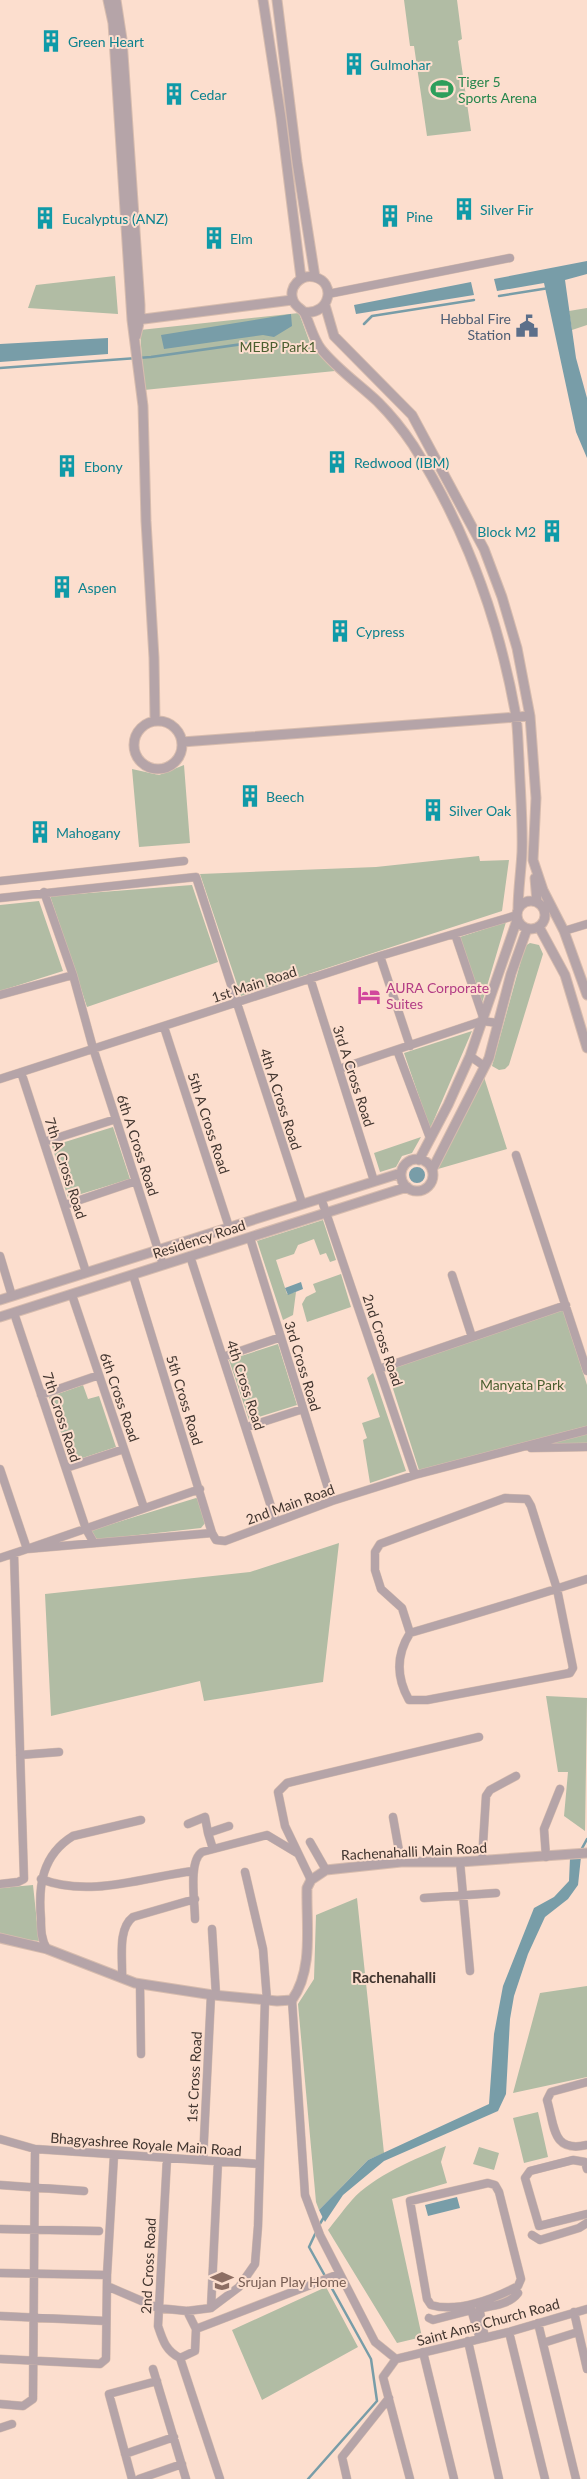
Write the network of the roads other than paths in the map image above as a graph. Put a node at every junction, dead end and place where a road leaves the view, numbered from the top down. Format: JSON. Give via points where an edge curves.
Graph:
{"nodes":[{"id":1,"x":108,"y":0,"type":"edge"},
{"id":2,"x":116,"y":0,"type":"edge"},
{"id":3,"x":263,"y":0,"type":"edge"},
{"id":4,"x":277,"y":0,"type":"edge"},
{"id":5,"x":510,"y":258,"type":"dead end"},
{"id":6,"x":315,"y":277,"type":"junction"},
{"id":7,"x":301,"y":278,"type":"junction"},
{"id":8,"x":328,"y":294,"type":"junction"},
{"id":9,"x":292,"y":300,"type":"junction"},
{"id":10,"x":325,"y":305,"type":"junction"},
{"id":11,"x":304,"y":312,"type":"junction"},
{"id":12,"x":136,"y":320,"type":"junction"},
{"id":13,"x":530,"y":716,"type":"junction"},
{"id":14,"x":516,"y":717,"type":"junction"},
{"id":15,"x":155,"y":721,"type":"junction"},
{"id":16,"x":182,"y":742,"type":"junction"},
{"id":17,"x":533,"y":860,"type":"junction"},
{"id":18,"x":184,"y":861,"type":"dead end"},
{"id":19,"x":0,"y":881,"type":"edge"},
{"id":20,"x":44,"y":892,"type":"junction"},
{"id":21,"x":0,"y":898,"type":"edge"},
{"id":22,"x":537,"y":902,"type":"junction"},
{"id":23,"x":517,"y":915,"type":"junction"},
{"id":24,"x":545,"y":918,"type":"junction"},
{"id":25,"x":587,"y":924,"type":"edge"},
{"id":26,"x":538,"y":927,"type":"junction"},
{"id":27,"x":527,"y":929,"type":"junction"},
{"id":28,"x":564,"y":931,"type":"junction"},
{"id":29,"x":454,"y":934,"type":"junction"},
{"id":30,"x":380,"y":956,"type":"junction"},
{"id":31,"x":73,"y":974,"type":"junction"},
{"id":32,"x":310,"y":978,"type":"junction"},
{"id":33,"x":0,"y":995,"type":"edge"},
{"id":34,"x":587,"y":995,"type":"edge"},
{"id":35,"x":237,"y":1002,"type":"junction"},
{"id":36,"x":482,"y":1019,"type":"junction"},
{"id":37,"x":498,"y":1023,"type":"junction"},
{"id":38,"x":164,"y":1027,"type":"junction"},
{"id":39,"x":410,"y":1046,"type":"junction"},
{"id":40,"x":93,"y":1048,"type":"junction"},
{"id":41,"x":587,"y":1048,"type":"edge"},
{"id":42,"x":397,"y":1050,"type":"junction"},
{"id":43,"x":470,"y":1056,"type":"junction"},
{"id":44,"x":484,"y":1066,"type":"junction"},
{"id":45,"x":339,"y":1069,"type":"junction"},
{"id":46,"x":21,"y":1072,"type":"junction"},
{"id":47,"x":0,"y":1079,"type":"edge"},
{"id":48,"x":116,"y":1119,"type":"junction"},
{"id":49,"x":430,"y":1138,"type":"junction"},
{"id":50,"x":44,"y":1142,"type":"junction"},
{"id":51,"x":516,"y":1155,"type":"dead end"},
{"id":52,"x":419,"y":1160,"type":"junction"},
{"id":53,"x":432,"y":1170,"type":"junction"},
{"id":54,"x":401,"y":1173,"type":"junction"},
{"id":55,"x":136,"y":1181,"type":"junction"},
{"id":56,"x":374,"y":1181,"type":"junction"},
{"id":57,"x":407,"y":1188,"type":"junction"},
{"id":58,"x":321,"y":1198,"type":"junction"},
{"id":59,"x":302,"y":1203,"type":"junction"},
{"id":60,"x":64,"y":1204,"type":"junction"},
{"id":61,"x":327,"y":1213,"type":"junction"},
{"id":62,"x":233,"y":1226,"type":"junction"},
{"id":63,"x":245,"y":1239,"type":"junction"},
{"id":64,"x":158,"y":1249,"type":"junction"},
{"id":65,"x":0,"y":1256,"type":"edge"},
{"id":66,"x":190,"y":1256,"type":"junction"},
{"id":67,"x":163,"y":1265,"type":"junction"},
{"id":68,"x":83,"y":1273,"type":"junction"},
{"id":69,"x":133,"y":1275,"type":"junction"},
{"id":70,"x":452,"y":1275,"type":"dead end"},
{"id":71,"x":86,"y":1290,"type":"junction"},
{"id":72,"x":72,"y":1294,"type":"junction"},
{"id":73,"x":12,"y":1296,"type":"junction"},
{"id":74,"x":0,"y":1300,"type":"edge"},
{"id":75,"x":566,"y":1305,"type":"junction"},
{"id":76,"x":16,"y":1312,"type":"junction"},
{"id":77,"x":0,"y":1317,"type":"edge"},
{"id":78,"x":281,"y":1337,"type":"junction"},
{"id":79,"x":472,"y":1337,"type":"junction"},
{"id":80,"x":223,"y":1357,"type":"junction"},
{"id":81,"x":379,"y":1369,"type":"junction"},
{"id":82,"x":587,"y":1371,"type":"edge"},
{"id":83,"x":100,"y":1375,"type":"junction"},
{"id":84,"x":42,"y":1395,"type":"junction"},
{"id":85,"x":303,"y":1409,"type":"junction"},
{"id":86,"x":247,"y":1427,"type":"junction"},
{"id":87,"x":587,"y":1430,"type":"edge"},
{"id":88,"x":587,"y":1446,"type":"edge"},
{"id":89,"x":124,"y":1449,"type":"junction"},
{"id":90,"x":520,"y":1449,"type":"junction"},
{"id":91,"x":66,"y":1468,"type":"junction"},
{"id":92,"x":0,"y":1469,"type":"edge"},
{"id":93,"x":415,"y":1475,"type":"junction"},
{"id":94,"x":200,"y":1489,"type":"junction"},
{"id":95,"x":332,"y":1501,"type":"junction"},
{"id":96,"x":144,"y":1508,"type":"junction"},
{"id":97,"x":276,"y":1522,"type":"junction"},
{"id":98,"x":86,"y":1529,"type":"junction"},
{"id":99,"x":212,"y":1533,"type":"junction"},
{"id":100,"x":94,"y":1544,"type":"junction"},
{"id":101,"x":27,"y":1549,"type":"junction"},
{"id":102,"x":14,"y":1554,"type":"junction"},
{"id":103,"x":0,"y":1558,"type":"edge"},
{"id":104,"x":587,"y":1579,"type":"edge"},
{"id":105,"x":556,"y":1589,"type":"junction"},
{"id":106,"x":410,"y":1633,"type":"junction"},
{"id":107,"x":480,"y":1737,"type":"dead end"},
{"id":108,"x":59,"y":1752,"type":"dead end"},
{"id":109,"x":20,"y":1755,"type":"junction"},
{"id":110,"x":516,"y":1776,"type":"dead end"},
{"id":111,"x":560,"y":1789,"type":"dead end"},
{"id":112,"x":393,"y":1817,"type":"dead end"},
{"id":113,"x":141,"y":1820,"type":"dead end"},
{"id":114,"x":188,"y":1824,"type":"dead end"},
{"id":115,"x":229,"y":1826,"type":"dead end"},
{"id":116,"x":208,"y":1833,"type":"junction"},
{"id":117,"x":310,"y":1842,"type":"dead end"},
{"id":118,"x":213,"y":1849,"type":"junction"},
{"id":119,"x":297,"y":1853,"type":"junction"},
{"id":120,"x":585,"y":1853,"type":"edge"},
{"id":121,"x":546,"y":1856,"type":"junction"},
{"id":122,"x":482,"y":1860,"type":"junction"},
{"id":123,"x":401,"y":1862,"type":"junction"},
{"id":124,"x":460,"y":1862,"type":"junction"},
{"id":125,"x":194,"y":1870,"type":"junction"},
{"id":126,"x":326,"y":1870,"type":"junction"},
{"id":127,"x":245,"y":1872,"type":"dead end"},
{"id":128,"x":41,"y":1879,"type":"junction"},
{"id":129,"x":311,"y":1880,"type":"junction"},
{"id":130,"x":0,"y":1884,"type":"edge"},
{"id":131,"x":496,"y":1893,"type":"dead end"},
{"id":132,"x":464,"y":1895,"type":"junction"},
{"id":133,"x":424,"y":1898,"type":"dead end"},
{"id":134,"x":195,"y":1899,"type":"junction"},
{"id":135,"x":195,"y":1919,"type":"dead end"},
{"id":136,"x":212,"y":1929,"type":"dead end"},
{"id":137,"x":0,"y":1938,"type":"edge"},
{"id":138,"x":47,"y":1949,"type":"junction"},
{"id":139,"x":470,"y":1971,"type":"dead end"},
{"id":140,"x":122,"y":1978,"type":"junction"},
{"id":141,"x":140,"y":1984,"type":"junction"},
{"id":142,"x":213,"y":1995,"type":"junction"},
{"id":143,"x":266,"y":2000,"type":"junction"},
{"id":144,"x":292,"y":2000,"type":"junction"},
{"id":145,"x":141,"y":2054,"type":"dead end"},
{"id":146,"x":587,"y":2082,"type":"edge"},
{"id":147,"x":0,"y":2139,"type":"edge"},
{"id":148,"x":587,"y":2145,"type":"edge"},
{"id":149,"x":35,"y":2149,"type":"junction"},
{"id":150,"x":114,"y":2155,"type":"junction"},
{"id":151,"x":167,"y":2158,"type":"junction"},
{"id":152,"x":202,"y":2160,"type":"junction"},
{"id":153,"x":218,"y":2161,"type":"junction"},
{"id":154,"x":543,"y":2163,"type":"dead end"},
{"id":155,"x":259,"y":2164,"type":"junction"},
{"id":156,"x":586,"y":2165,"type":"edge"},
{"id":157,"x":0,"y":2185,"type":"edge"},
{"id":158,"x":35,"y":2187,"type":"junction"},
{"id":159,"x":84,"y":2191,"type":"dead end"},
{"id":160,"x":587,"y":2214,"type":"edge"},
{"id":161,"x":587,"y":2223,"type":"edge"},
{"id":162,"x":0,"y":2229,"type":"edge"},
{"id":163,"x":34,"y":2230,"type":"junction"},
{"id":164,"x":99,"y":2231,"type":"dead end"},
{"id":165,"x":532,"y":2235,"type":"dead end"},
{"id":166,"x":0,"y":2273,"type":"edge"},
{"id":167,"x":34,"y":2274,"type":"junction"},
{"id":168,"x":339,"y":2274,"type":"junction"},
{"id":169,"x":107,"y":2275,"type":"junction"},
{"id":170,"x":107,"y":2286,"type":"junction"},
{"id":171,"x":518,"y":2293,"type":"dead end"},
{"id":172,"x":475,"y":2306,"type":"junction"},
{"id":173,"x":158,"y":2308,"type":"junction"},
{"id":174,"x":211,"y":2308,"type":"junction"},
{"id":175,"x":587,"y":2309,"type":"edge"},
{"id":176,"x":187,"y":2311,"type":"junction"},
{"id":177,"x":574,"y":2312,"type":"junction"},
{"id":178,"x":0,"y":2316,"type":"edge"},
{"id":179,"x":34,"y":2318,"type":"junction"},
{"id":180,"x":429,"y":2318,"type":"dead end"},
{"id":181,"x":106,"y":2321,"type":"junction"},
{"id":182,"x":538,"y":2323,"type":"junction"},
{"id":183,"x":196,"y":2329,"type":"junction"},
{"id":184,"x":509,"y":2332,"type":"junction"},
{"id":185,"x":578,"y":2332,"type":"junction"},
{"id":186,"x":482,"y":2338,"type":"junction"},
{"id":187,"x":468,"y":2342,"type":"junction"},
{"id":188,"x":542,"y":2342,"type":"junction"},
{"id":189,"x":423,"y":2352,"type":"junction"},
{"id":190,"x":180,"y":2358,"type":"junction"},
{"id":191,"x":0,"y":2359,"type":"edge"},
{"id":192,"x":396,"y":2359,"type":"junction"},
{"id":193,"x":34,"y":2360,"type":"junction"},
{"id":194,"x":153,"y":2369,"type":"dead end"},
{"id":195,"x":587,"y":2369,"type":"edge"},
{"id":196,"x":157,"y":2381,"type":"junction"},
{"id":197,"x":389,"y":2398,"type":"junction"},
{"id":198,"x":0,"y":2404,"type":"edge"},
{"id":199,"x":12,"y":2424,"type":"dead end"},
{"id":200,"x":0,"y":2428,"type":"edge"},
{"id":201,"x":174,"y":2437,"type":"junction"},
{"id":202,"x":125,"y":2454,"type":"junction"},
{"id":203,"x":182,"y":2464,"type":"junction"},
{"id":204,"x":132,"y":2479,"type":"edge"},
{"id":205,"x":139,"y":2479,"type":"edge"},
{"id":206,"x":186,"y":2479,"type":"edge"},
{"id":207,"x":220,"y":2479,"type":"edge"},
{"id":208,"x":347,"y":2479,"type":"edge"},
{"id":209,"x":410,"y":2479,"type":"edge"},
{"id":210,"x":454,"y":2479,"type":"edge"},
{"id":211,"x":499,"y":2479,"type":"edge"},
{"id":212,"x":545,"y":2479,"type":"edge"},
{"id":213,"x":576,"y":2479,"type":"edge"}],
"edges":[{"from":1,"to":12,"type":"street","via":[[114,32]]},
{"from":2,"to":12,"type":"street","via":[[122,39]]},
{"from":3,"to":7,"type":"street"},
{"from":4,"to":6,"type":"street"},
{"from":5,"to":8,"type":"street"},
{"from":6,"to":7,"type":"street"},
{"from":6,"to":8,"type":"street","via":[[324,283]]},
{"from":7,"to":9,"type":"street","via":[[293,288]]},
{"from":8,"to":10,"type":"street"},
{"from":9,"to":11,"type":"street"},
{"from":9,"to":12,"type":"street"},
{"from":10,"to":11,"type":"street","via":[[316,312]]},
{"from":10,"to":13,"type":"street","via":[[334,336],[412,415],[484,549],[509,616]]},
{"from":11,"to":14,"type":"street","via":[[310,332],[322,350],[399,425],[438,488],[471,554],[494,620]]},
{"from":12,"to":15,"type":"street","via":[[137,364],[143,406]]},
{"from":13,"to":14,"type":"street"},
{"from":13,"to":17,"type":"street","via":[[536,798]]},
{"from":14,"to":16,"type":"street"},
{"from":14,"to":23,"type":"street","via":[[522,851]]},
{"from":15,"to":16,"type":"street","via":[[176,728]]},
{"from":15,"to":16,"type":"street","via":[[141,728],[135,738],[136,754],[146,765],[160,769],[174,763],[182,750]]},
{"from":17,"to":22,"type":"street"},
{"from":17,"to":28,"type":"street","via":[[543,890]]},
{"from":18,"to":19,"type":"street"},
{"from":20,"to":21,"type":"street"},
{"from":20,"to":31,"type":"street","name":"6th A Cross Road"},
{"from":20,"to":35,"type":"street","name":"4th A Cross Road","via":[[196,877]]},
{"from":22,"to":23,"type":"street","via":[[527,902]]},
{"from":22,"to":24,"type":"street"},
{"from":23,"to":27,"type":"street"},
{"from":23,"to":29,"type":"street","name":"1st Main Road"},
{"from":23,"to":36,"type":"street"},
{"from":24,"to":26,"type":"street"},
{"from":24,"to":28,"type":"street"},
{"from":25,"to":28,"type":"street"},
{"from":26,"to":27,"type":"street"},
{"from":26,"to":41,"type":"street","via":[[565,975]]},
{"from":27,"to":37,"type":"street"},
{"from":28,"to":34,"type":"street"},
{"from":29,"to":30,"type":"street","name":"1st Main Road"},
{"from":29,"to":36,"type":"street"},
{"from":30,"to":32,"type":"street","name":"1st Main Road"},
{"from":30,"to":39,"type":"street"},
{"from":31,"to":33,"type":"street"},
{"from":31,"to":40,"type":"street","name":"6th A Cross Road"},
{"from":32,"to":35,"type":"street","name":"1st Main Road"},
{"from":32,"to":45,"type":"street","name":"3rd A Cross Road"},
{"from":35,"to":38,"type":"street","name":"1st Main Road"},
{"from":35,"to":59,"type":"street","name":"4th A Cross Road"},
{"from":36,"to":37,"type":"street"},
{"from":36,"to":39,"type":"street"},
{"from":36,"to":43,"type":"street"},
{"from":37,"to":44,"type":"street"},
{"from":38,"to":40,"type":"street","name":"1st Main Road"},
{"from":38,"to":62,"type":"street","name":"5th A Cross Road"},
{"from":39,"to":42,"type":"street"},
{"from":40,"to":46,"type":"street","name":"1st Main Road"},
{"from":40,"to":48,"type":"street","name":"6th A Cross Road"},
{"from":42,"to":45,"type":"street"},
{"from":42,"to":49,"type":"street"},
{"from":43,"to":44,"type":"street"},
{"from":43,"to":49,"type":"street"},
{"from":44,"to":53,"type":"street"},
{"from":45,"to":56,"type":"street","name":"3rd A Cross Road"},
{"from":46,"to":47,"type":"street","name":"1st Main Road"},
{"from":46,"to":50,"type":"street","name":"7th A Cross Road"},
{"from":48,"to":50,"type":"street"},
{"from":48,"to":55,"type":"street","name":"6th A Cross Road"},
{"from":49,"to":52,"type":"street"},
{"from":50,"to":60,"type":"street","name":"7th A Cross Road"},
{"from":51,"to":75,"type":"street"},
{"from":52,"to":53,"type":"street"},
{"from":52,"to":54,"type":"street","via":[[406,1164]]},
{"from":53,"to":57,"type":"street","via":[[432,1181],[425,1189]]},
{"from":54,"to":56,"type":"street","name":"Residency Road"},
{"from":54,"to":57,"type":"street"},
{"from":55,"to":60,"type":"street"},
{"from":55,"to":64,"type":"street","name":"6th A Cross Road"},
{"from":56,"to":58,"type":"street","name":"Residency Road"},
{"from":57,"to":61,"type":"street","name":"Residency Road"},
{"from":58,"to":59,"type":"street","name":"Residency Road"},
{"from":58,"to":61,"type":"street","name":"2nd Cross Road"},
{"from":59,"to":62,"type":"street","name":"Residency Road"},
{"from":60,"to":68,"type":"street","name":"7th A Cross Road"},
{"from":61,"to":63,"type":"street","name":"Residency Road"},
{"from":61,"to":81,"type":"street","name":"2nd Cross Road"},
{"from":62,"to":63,"type":"street"},
{"from":62,"to":64,"type":"street","name":"Residency Road"},
{"from":63,"to":66,"type":"street","name":"Residency Road"},
{"from":63,"to":78,"type":"street","name":"3rd Cross Road"},
{"from":64,"to":67,"type":"street","name":"6th A Cross Road"},
{"from":64,"to":68,"type":"street","name":"Residency Road"},
{"from":65,"to":73,"type":"street"},
{"from":66,"to":67,"type":"street","name":"Residency Road"},
{"from":66,"to":80,"type":"street","name":"4th Cross Road"},
{"from":67,"to":69,"type":"street","name":"Residency Road"},
{"from":68,"to":71,"type":"street"},
{"from":68,"to":73,"type":"street","name":"Residency Road"},
{"from":69,"to":71,"type":"street","name":"Residency Road"},
{"from":69,"to":94,"type":"street","name":"5th Cross Road"},
{"from":70,"to":79,"type":"street"},
{"from":71,"to":72,"type":"street","name":"Residency Road"},
{"from":72,"to":76,"type":"street","name":"Residency Road"},
{"from":72,"to":83,"type":"street","name":"6th Cross Road"},
{"from":73,"to":74,"type":"street","name":"Residency Road"},
{"from":73,"to":76,"type":"street"},
{"from":75,"to":79,"type":"street"},
{"from":75,"to":82,"type":"street"},
{"from":76,"to":77,"type":"street","name":"Residency Road"},
{"from":76,"to":84,"type":"street","name":"7th Cross Road"},
{"from":78,"to":80,"type":"street"},
{"from":78,"to":85,"type":"street","name":"3rd Cross Road"},
{"from":79,"to":81,"type":"street"},
{"from":80,"to":86,"type":"street","name":"4th Cross Road"},
{"from":81,"to":93,"type":"street","name":"2nd Cross Road"},
{"from":83,"to":84,"type":"street"},
{"from":83,"to":89,"type":"street","name":"6th Cross Road"},
{"from":84,"to":91,"type":"street","name":"7th Cross Road"},
{"from":85,"to":86,"type":"street"},
{"from":85,"to":95,"type":"street","name":"3rd Cross Road"},
{"from":86,"to":97,"type":"street","name":"4th Cross Road"},
{"from":87,"to":90,"type":"street","name":"2nd Main Road"},
{"from":88,"to":90,"type":"street"},
{"from":89,"to":91,"type":"street"},
{"from":89,"to":96,"type":"street","name":"6th Cross Road"},
{"from":90,"to":93,"type":"street","name":"2nd Main Road"},
{"from":91,"to":98,"type":"street","name":"7th Cross Road"},
{"from":92,"to":101,"type":"street"},
{"from":93,"to":95,"type":"street","name":"2nd Main Road"},
{"from":94,"to":96,"type":"street"},
{"from":94,"to":99,"type":"street","name":"5th Cross Road"},
{"from":95,"to":97,"type":"street","name":"2nd Main Road"},
{"from":96,"to":98,"type":"street"},
{"from":97,"to":99,"type":"street","name":"2nd Main Road","via":[[225,1541],[216,1540]]},
{"from":98,"to":100,"type":"street","name":"7th Cross Road"},
{"from":98,"to":101,"type":"street"},
{"from":99,"to":100,"type":"street","name":"2nd Main Road"},
{"from":100,"to":101,"type":"street","name":"2nd Main Road"},
{"from":101,"to":102,"type":"street","name":"2nd Main Road"},
{"from":102,"to":103,"type":"street","name":"2nd Main Road"},
{"from":102,"to":109,"type":"street"},
{"from":104,"to":105,"type":"street"},
{"from":105,"to":106,"type":"street"},
{"from":105,"to":106,"type":"street","via":[[573,1660],[570,1673],[427,1700],[409,1700],[400,1675],[399,1660]]},
{"from":105,"to":106,"type":"street","via":[[531,1506],[527,1500],[505,1498],[380,1544],[375,1552],[375,1570],[381,1589],[402,1608]]},
{"from":107,"to":119,"type":"street","via":[[287,1783],[278,1792],[285,1826]]},
{"from":108,"to":109,"type":"street"},
{"from":109,"to":130,"type":"street","via":[[24,1879]]},
{"from":110,"to":122,"type":"street","via":[[490,1790],[486,1796]]},
{"from":111,"to":121,"type":"street","via":[[544,1829]]},
{"from":112,"to":123,"type":"street"},
{"from":113,"to":128,"type":"street","via":[[73,1836],[48,1863]]},
{"from":114,"to":116,"type":"street","via":[[204,1817]]},
{"from":115,"to":116,"type":"street"},
{"from":116,"to":118,"type":"street"},
{"from":117,"to":126,"type":"street"},
{"from":118,"to":119,"type":"street","via":[[267,1835]]},
{"from":118,"to":125,"type":"street","via":[[197,1855]]},
{"from":119,"to":129,"type":"street"},
{"from":120,"to":121,"type":"street","name":"Rachenahalli Main Road"},
{"from":121,"to":122,"type":"street","name":"Rachenahalli Main Road"},
{"from":122,"to":124,"type":"street","name":"Rachenahalli Main Road"},
{"from":123,"to":124,"type":"street","name":"Rachenahalli Main Road"},
{"from":123,"to":126,"type":"street","name":"Rachenahalli Main Road"},
{"from":124,"to":132,"type":"street"},
{"from":125,"to":128,"type":"street","via":[[88,1886],[59,1886]]},
{"from":125,"to":134,"type":"street"},
{"from":126,"to":129,"type":"street","name":"Rachenahalli Main Road"},
{"from":127,"to":143,"type":"street","via":[[263,1948]]},
{"from":128,"to":138,"type":"street","via":[[42,1941]]},
{"from":129,"to":144,"type":"street","via":[[306,1888],[303,1981]]},
{"from":131,"to":132,"type":"street"},
{"from":132,"to":133,"type":"street"},
{"from":132,"to":139,"type":"street"},
{"from":134,"to":135,"type":"street"},
{"from":134,"to":140,"type":"street","via":[[126,1922]]},
{"from":136,"to":142,"type":"street","name":"1st Cross Road"},
{"from":137,"to":138,"type":"street"},
{"from":138,"to":140,"type":"street"},
{"from":140,"to":141,"type":"street"},
{"from":141,"to":142,"type":"street"},
{"from":141,"to":145,"type":"street"},
{"from":142,"to":143,"type":"street"},
{"from":142,"to":152,"type":"street","name":"1st Cross Road"},
{"from":143,"to":144,"type":"street"},
{"from":143,"to":155,"type":"street"},
{"from":144,"to":168,"type":"street","via":[[305,2195],[319,2234]]},
{"from":146,"to":148,"type":"street","via":[[551,2092],[547,2100],[560,2141],[567,2146]]},
{"from":147,"to":149,"type":"street","name":"Bhagyashree Royale Main Road"},
{"from":149,"to":150,"type":"street","name":"Bhagyashree Royale Main Road"},
{"from":149,"to":158,"type":"street"},
{"from":150,"to":151,"type":"street","name":"Bhagyashree Royale Main Road"},
{"from":150,"to":169,"type":"street"},
{"from":151,"to":152,"type":"street","name":"Bhagyashree Royale Main Road"},
{"from":151,"to":173,"type":"street","name":"2nd Cross Road"},
{"from":152,"to":153,"type":"street","name":"Bhagyashree Royale Main Road"},
{"from":153,"to":155,"type":"street","name":"Bhagyashree Royale Main Road"},
{"from":153,"to":174,"type":"street"},
{"from":154,"to":156,"type":"street","via":[[575,2156]]},
{"from":155,"to":174,"type":"street","name":"Bhagyashree Royale Main Road","via":[[255,2264],[239,2287]]},
{"from":156,"to":160,"type":"street","via":[[573,2160],[530,2171],[525,2178],[539,2226]]},
{"from":157,"to":158,"type":"street"},
{"from":158,"to":159,"type":"street"},
{"from":158,"to":163,"type":"street"},
{"from":161,"to":165,"type":"street","via":[[540,2240]]},
{"from":162,"to":163,"type":"street"},
{"from":163,"to":164,"type":"street"},
{"from":163,"to":167,"type":"street"},
{"from":166,"to":167,"type":"street"},
{"from":167,"to":169,"type":"street"},
{"from":167,"to":179,"type":"street"},
{"from":168,"to":183,"type":"street"},
{"from":168,"to":192,"type":"street","via":[[375,2342]]},
{"from":169,"to":170,"type":"street"},
{"from":170,"to":173,"type":"street","name":"Bhagyashree Royale Main Road"},
{"from":170,"to":181,"type":"street"},
{"from":171,"to":172,"type":"street","via":[[506,2302]]},
{"from":172,"to":172,"type":"street","via":[[443,2309],[431,2305],[427,2299],[410,2201],[488,2183],[495,2185],[499,2192],[521,2279],[518,2286]]},
{"from":172,"to":180,"type":"street","via":[[434,2320]]},
{"from":172,"to":186,"type":"street"},
{"from":173,"to":176,"type":"street","name":"Bhagyashree Royale Main Road"},
{"from":173,"to":190,"type":"street","name":"2nd Cross Road","via":[[158,2326],[163,2342],[170,2353]]},
{"from":174,"to":176,"type":"street","name":"Bhagyashree Royale Main Road"},
{"from":175,"to":177,"type":"street","name":"Saint Anns Church Road"},
{"from":176,"to":183,"type":"street"},
{"from":177,"to":182,"type":"street","name":"Saint Anns Church Road"},
{"from":177,"to":185,"type":"street"},
{"from":178,"to":179,"type":"street"},
{"from":179,"to":181,"type":"street"},
{"from":179,"to":193,"type":"street"},
{"from":181,"to":193,"type":"street","via":[[104,2362]]},
{"from":182,"to":184,"type":"street","name":"Saint Anns Church Road"},
{"from":182,"to":188,"type":"street"},
{"from":183,"to":190,"type":"street","via":[[195,2351]]},
{"from":184,"to":186,"type":"street","name":"Saint Anns Church Road"},
{"from":184,"to":212,"type":"street"},
{"from":185,"to":188,"type":"street"},
{"from":185,"to":195,"type":"street"},
{"from":186,"to":187,"type":"street","name":"Saint Anns Church Road"},
{"from":187,"to":189,"type":"street","name":"Saint Anns Church Road"},
{"from":187,"to":211,"type":"street"},
{"from":188,"to":213,"type":"street"},
{"from":189,"to":192,"type":"street","name":"Saint Anns Church Road"},
{"from":189,"to":210,"type":"street"},
{"from":190,"to":207,"type":"street","name":"2nd Cross Road"},
{"from":191,"to":193,"type":"street"},
{"from":192,"to":197,"type":"street","via":[[383,2377]]},
{"from":193,"to":198,"type":"street","via":[[33,2399],[24,2406]]},
{"from":194,"to":196,"type":"street"},
{"from":196,"to":201,"type":"street"},
{"from":196,"to":202,"type":"street","via":[[109,2394]]},
{"from":197,"to":208,"type":"street","via":[[342,2457]]},
{"from":197,"to":209,"type":"street"},
{"from":199,"to":200,"type":"street"},
{"from":201,"to":202,"type":"street"},
{"from":201,"to":203,"type":"street"},
{"from":202,"to":204,"type":"street"},
{"from":203,"to":205,"type":"street"},
{"from":203,"to":206,"type":"street"}]}
